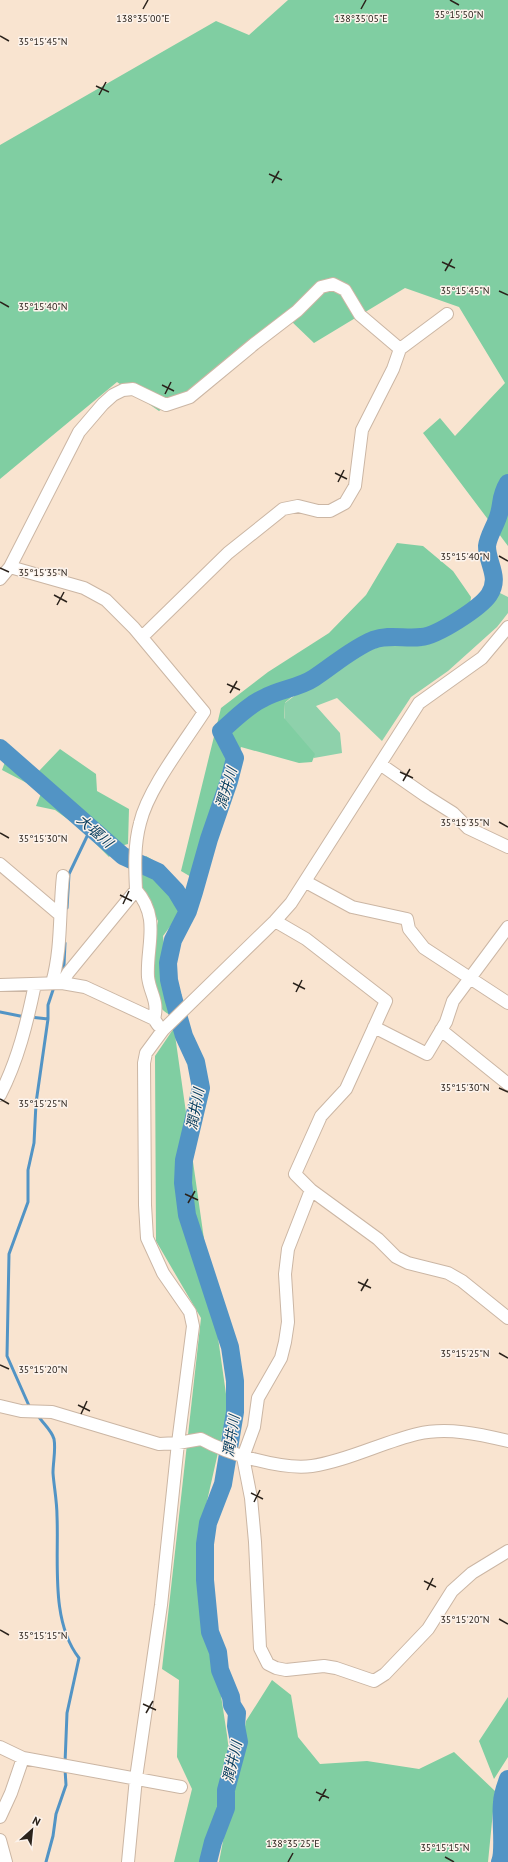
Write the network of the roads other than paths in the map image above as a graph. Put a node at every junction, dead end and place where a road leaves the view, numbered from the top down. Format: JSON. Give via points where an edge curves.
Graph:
{"nodes":[{"id":1,"x":447,"y":314,"type":"dead end"},
{"id":2,"x":400,"y":349,"type":"junction"},
{"id":3,"x":10,"y":567,"type":"junction"},
{"id":4,"x":0,"y":579,"type":"edge"},
{"id":5,"x":508,"y":627,"type":"edge"},
{"id":6,"x":142,"y":637,"type":"junction"},
{"id":7,"x":380,"y":764,"type":"junction"},
{"id":8,"x":508,"y":847,"type":"edge"},
{"id":9,"x":0,"y":864,"type":"edge"},
{"id":10,"x":63,"y":876,"type":"dead end"},
{"id":11,"x":306,"y":882,"type":"junction"},
{"id":12,"x":136,"y":884,"type":"junction"},
{"id":13,"x":59,"y":914,"type":"junction"},
{"id":14,"x":275,"y":921,"type":"junction"},
{"id":15,"x":508,"y":927,"type":"edge"},
{"id":16,"x":470,"y":977,"type":"junction"},
{"id":17,"x":57,"y":983,"type":"junction"},
{"id":18,"x":35,"y":984,"type":"junction"},
{"id":19,"x":0,"y":985,"type":"edge"},
{"id":20,"x":508,"y":1003,"type":"edge"},
{"id":21,"x":154,"y":1019,"type":"junction"},
{"id":22,"x":166,"y":1027,"type":"junction"},
{"id":23,"x":374,"y":1027,"type":"junction"},
{"id":24,"x":441,"y":1030,"type":"junction"},
{"id":25,"x":508,"y":1084,"type":"edge"},
{"id":26,"x":0,"y":1095,"type":"edge"},
{"id":27,"x":311,"y":1190,"type":"junction"},
{"id":28,"x":508,"y":1318,"type":"edge"},
{"id":29,"x":0,"y":1406,"type":"edge"},
{"id":30,"x":508,"y":1441,"type":"edge"},
{"id":31,"x":178,"y":1443,"type":"junction"},
{"id":32,"x":241,"y":1456,"type":"junction"},
{"id":33,"x":508,"y":1550,"type":"edge"},
{"id":34,"x":0,"y":1747,"type":"edge"},
{"id":35,"x":23,"y":1758,"type":"junction"},
{"id":36,"x":136,"y":1778,"type":"junction"},
{"id":37,"x":181,"y":1787,"type":"dead end"},
{"id":38,"x":0,"y":1817,"type":"edge"},
{"id":39,"x":0,"y":1840,"type":"edge"},
{"id":40,"x":6,"y":1862,"type":"edge"},
{"id":41,"x":128,"y":1862,"type":"edge"}],
"edges":[{"from":1,"to":2,"type":"street"},
{"from":2,"to":3,"type":"street","via":[[360,315],[345,290],[333,284],[321,287],[297,311],[190,397],[166,405],[133,389],[113,395],[79,432]]},
{"from":2,"to":6,"type":"street","via":[[393,369],[362,430],[355,486],[345,503],[330,511],[318,512],[298,506],[283,509],[228,554]]},
{"from":3,"to":4,"type":"street"},
{"from":3,"to":6,"type":"street","via":[[84,588],[106,600]]},
{"from":5,"to":7,"type":"street","via":[[482,658],[419,702]]},
{"from":6,"to":12,"type":"street","via":[[204,712],[154,790],[146,807],[135,850]]},
{"from":7,"to":8,"type":"street","via":[[453,812],[468,828]]},
{"from":7,"to":11,"type":"street"},
{"from":9,"to":13,"type":"street"},
{"from":10,"to":13,"type":"street"},
{"from":11,"to":14,"type":"street"},
{"from":11,"to":16,"type":"street","via":[[352,908],[407,919],[408,929],[424,948]]},
{"from":12,"to":17,"type":"street","via":[[68,973]]},
{"from":12,"to":21,"type":"street","via":[[150,920],[152,937],[148,976],[156,1002]]},
{"from":13,"to":17,"type":"street"},
{"from":14,"to":22,"type":"street"},
{"from":14,"to":23,"type":"street","via":[[306,939],[386,1001]]},
{"from":15,"to":16,"type":"street"},
{"from":16,"to":20,"type":"street"},
{"from":16,"to":24,"type":"street","via":[[453,1001]]},
{"from":17,"to":18,"type":"street"},
{"from":17,"to":21,"type":"street","via":[[85,987]]},
{"from":18,"to":19,"type":"street"},
{"from":18,"to":26,"type":"street","via":[[14,1064]]},
{"from":21,"to":22,"type":"street"},
{"from":22,"to":31,"type":"street","via":[[146,1053],[144,1063],[145,1205],[147,1238],[163,1273],[190,1312],[193,1326]]},
{"from":23,"to":24,"type":"street","via":[[427,1054]]},
{"from":23,"to":27,"type":"street","via":[[346,1089],[320,1116],[295,1174]]},
{"from":24,"to":25,"type":"street"},
{"from":27,"to":28,"type":"street","via":[[378,1239],[396,1257],[408,1263],[448,1273]]},
{"from":27,"to":32,"type":"street","via":[[288,1249],[285,1274],[288,1322],[281,1358],[258,1398],[254,1427]]},
{"from":29,"to":31,"type":"street","via":[[21,1411],[52,1412],[159,1444]]},
{"from":30,"to":32,"type":"street","via":[[485,1435],[448,1431],[418,1434],[312,1466],[294,1466]]},
{"from":31,"to":32,"type":"street","via":[[201,1439],[217,1448]]},
{"from":31,"to":36,"type":"street","via":[[161,1606]]},
{"from":32,"to":33,"type":"street","via":[[251,1498],[260,1648],[268,1664],[276,1668],[286,1670],[324,1666],[374,1681],[385,1674],[428,1629],[452,1591],[472,1573]]},
{"from":34,"to":35,"type":"street"},
{"from":35,"to":36,"type":"street"},
{"from":35,"to":38,"type":"street"},
{"from":36,"to":37,"type":"street"},
{"from":36,"to":41,"type":"street"},
{"from":39,"to":40,"type":"street"}]}
